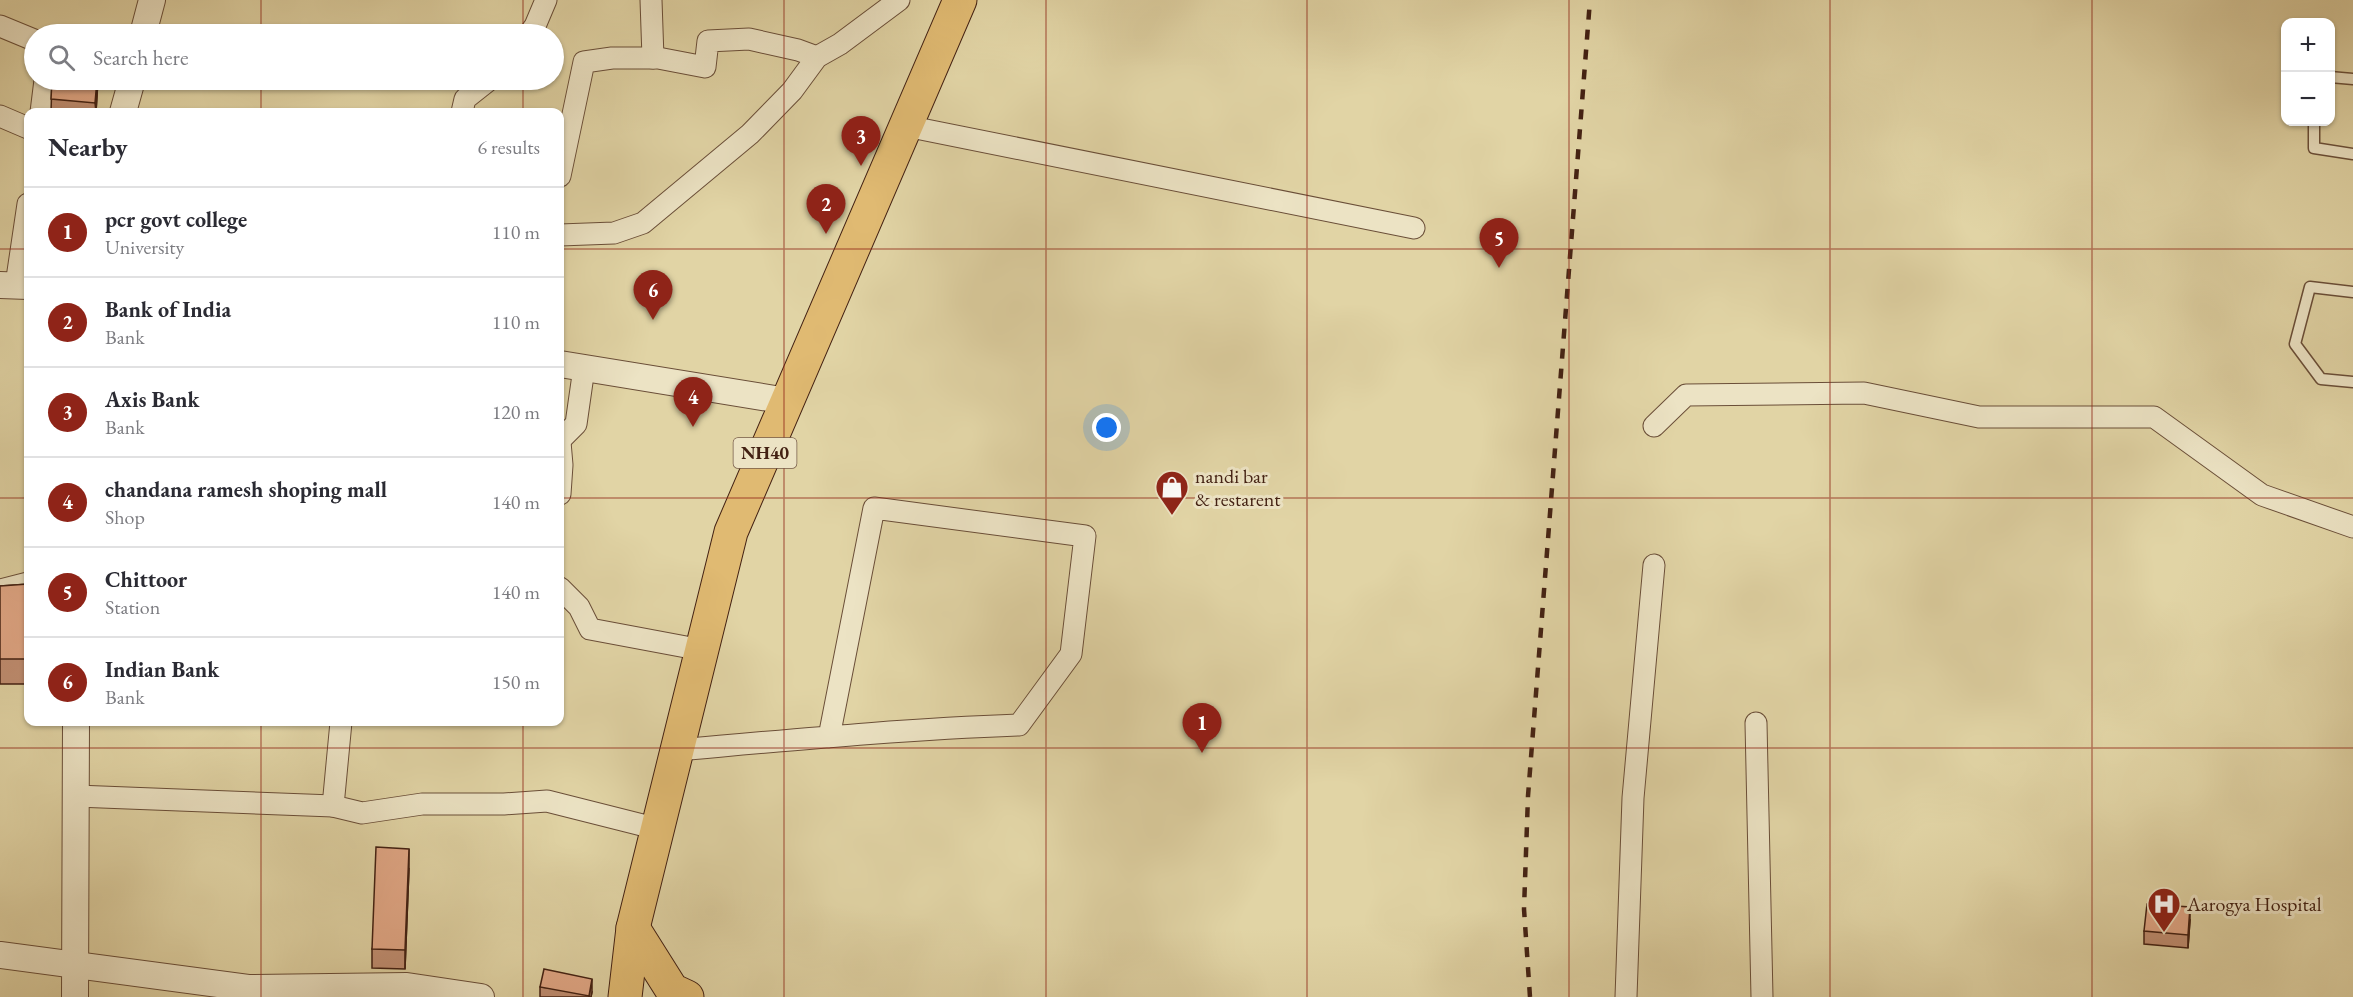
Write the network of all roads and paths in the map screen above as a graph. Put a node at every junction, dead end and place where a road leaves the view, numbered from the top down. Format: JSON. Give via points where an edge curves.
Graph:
{"nodes":[{"id":1,"x":152,"y":0,"type":"edge"},
{"id":2,"x":546,"y":0,"type":"edge"},
{"id":3,"x":651,"y":0,"type":"edge"},
{"id":4,"x":899,"y":0,"type":"edge"},
{"id":5,"x":960,"y":0,"type":"edge"},
{"id":6,"x":146,"y":24,"type":"edge"},
{"id":7,"x":536,"y":24,"type":"edge"},
{"id":8,"x":0,"y":26,"type":"edge"},
{"id":9,"x":24,"y":36,"type":"edge"},
{"id":10,"x":817,"y":57,"type":"junction"},
{"id":11,"x":653,"y":58,"type":"junction"},
{"id":12,"x":2335,"y":77,"type":"edge"},
{"id":13,"x":2353,"y":79,"type":"edge"},
{"id":14,"x":44,"y":90,"type":"edge"},
{"id":15,"x":129,"y":90,"type":"edge"},
{"id":16,"x":476,"y":90,"type":"edge"},
{"id":17,"x":42,"y":108,"type":"edge"},
{"id":18,"x":124,"y":108,"type":"edge"},
{"id":19,"x":463,"y":108,"type":"edge"},
{"id":20,"x":0,"y":116,"type":"edge"},
{"id":21,"x":24,"y":126,"type":"edge"},
{"id":22,"x":906,"y":126,"type":"junction"},
{"id":23,"x":2314,"y":126,"type":"edge"},
{"id":24,"x":2353,"y":154,"type":"edge"},
{"id":25,"x":564,"y":157,"type":"edge"},
{"id":26,"x":1414,"y":228,"type":"dead end"},
{"id":27,"x":24,"y":229,"type":"edge"},
{"id":28,"x":564,"y":235,"type":"edge"},
{"id":29,"x":15,"y":285,"type":"edge"},
{"id":30,"x":2353,"y":292,"type":"edge"},
{"id":31,"x":572,"y":366,"type":"edge"},
{"id":32,"x":2353,"y":382,"type":"edge"},
{"id":33,"x":788,"y":401,"type":"junction"},
{"id":34,"x":1654,"y":426,"type":"dead end"},
{"id":35,"x":564,"y":437,"type":"edge"},
{"id":36,"x":2353,"y":526,"type":"edge"},
{"id":37,"x":1654,"y":564,"type":"dead end"},
{"id":38,"x":24,"y":584,"type":"edge"},
{"id":39,"x":0,"y":590,"type":"edge"},
{"id":40,"x":564,"y":592,"type":"edge"},
{"id":41,"x":702,"y":650,"type":"junction"},
{"id":42,"x":1756,"y":723,"type":"dead end"},
{"id":43,"x":76,"y":726,"type":"edge"},
{"id":44,"x":341,"y":726,"type":"edge"},
{"id":45,"x":829,"y":737,"type":"junction"},
{"id":46,"x":677,"y":750,"type":"junction"},
{"id":47,"x":76,"y":796,"type":"junction"},
{"id":48,"x":333,"y":806,"type":"junction"},
{"id":49,"x":658,"y":829,"type":"junction"},
{"id":50,"x":633,"y":928,"type":"junction"},
{"id":51,"x":0,"y":955,"type":"edge"},
{"id":52,"x":75,"y":965,"type":"junction"},
{"id":53,"x":248,"y":993,"type":"edge"},
{"id":54,"x":75,"y":997,"type":"edge"},
{"id":55,"x":481,"y":997,"type":"edge"},
{"id":56,"x":625,"y":997,"type":"edge"},
{"id":57,"x":687,"y":997,"type":"edge"},
{"id":58,"x":1626,"y":997,"type":"edge"},
{"id":59,"x":1762,"y":997,"type":"edge"}],
"edges":[{"from":1,"to":6,"type":"street"},
{"from":2,"to":7,"type":"street"},
{"from":3,"to":11,"type":"street"},
{"from":4,"to":10,"type":"street"},
{"from":5,"to":22,"type":"highway","number":"NH40"},
{"from":8,"to":9,"type":"street"},
{"from":10,"to":11,"type":"street","via":[[748,39],[708,41],[705,67]]},
{"from":10,"to":28,"type":"street","via":[[750,134],[642,223],[614,233]]},
{"from":11,"to":25,"type":"street","via":[[584,62]]},
{"from":12,"to":13,"type":"lane"},
{"from":14,"to":17,"type":"street"},
{"from":15,"to":18,"type":"street"},
{"from":16,"to":19,"type":"street","via":[[465,99]]},
{"from":20,"to":21,"type":"street"},
{"from":22,"to":26,"type":"street"},
{"from":22,"to":33,"type":"highway","number":"NH40"},
{"from":23,"to":24,"type":"lane","via":[[2314,148]]},
{"from":27,"to":29,"type":"street"},
{"from":30,"to":32,"type":"lane","via":[[2310,287],[2295,344],[2321,379]]},
{"from":31,"to":33,"type":"street"},
{"from":31,"to":35,"type":"street","via":[[576,424]]},
{"from":33,"to":41,"type":"highway","number":"NH40","via":[[731,532]]},
{"from":34,"to":36,"type":"street","via":[[1686,395],[1864,393],[1979,417],[2154,417],[2262,495]]},
{"from":37,"to":58,"type":"street","via":[[1633,798]]},
{"from":38,"to":39,"type":"street"},
{"from":40,"to":41,"type":"street","via":[[579,607],[590,629]]},
{"from":41,"to":46,"type":"highway","number":"NH40"},
{"from":42,"to":59,"type":"street"},
{"from":43,"to":47,"type":"street"},
{"from":44,"to":48,"type":"street"},
{"from":45,"to":45,"type":"street","via":[[874,508],[1085,536],[1071,654],[1019,724]]},
{"from":45,"to":46,"type":"street"},
{"from":46,"to":49,"type":"highway","number":"NH40"},
{"from":47,"to":48,"type":"street"},
{"from":47,"to":52,"type":"street"},
{"from":48,"to":49,"type":"street","via":[[362,813],[422,804],[547,801]]},
{"from":49,"to":50,"type":"highway","number":"NH40"},
{"from":50,"to":56,"type":"highway","number":"NH40"},
{"from":50,"to":57,"type":"highway","via":[[672,990]]},
{"from":51,"to":52,"type":"street"},
{"from":52,"to":53,"type":"street"},
{"from":52,"to":54,"type":"street"},
{"from":53,"to":55,"type":"street","via":[[407,986]]}]}
